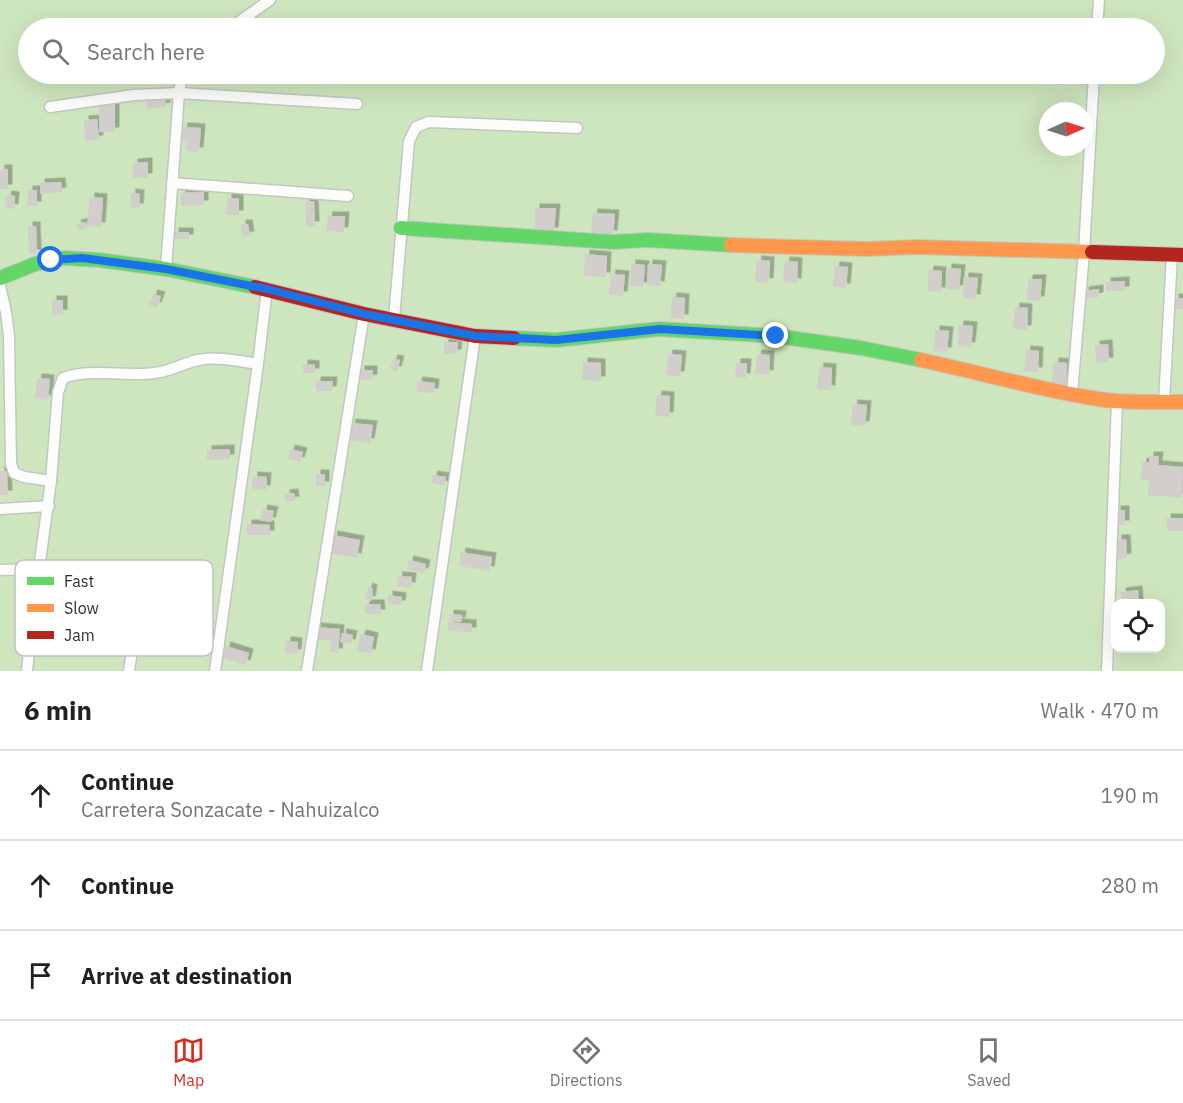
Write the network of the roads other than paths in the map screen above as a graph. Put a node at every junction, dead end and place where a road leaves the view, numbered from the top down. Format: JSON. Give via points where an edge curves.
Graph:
{"nodes":[{"id":1,"x":270,"y":0,"type":"edge"},
{"id":2,"x":1099,"y":0,"type":"edge"},
{"id":3,"x":244,"y":18,"type":"edge"},
{"id":4,"x":1098,"y":18,"type":"edge"},
{"id":5,"x":180,"y":84,"type":"edge"},
{"id":6,"x":1093,"y":84,"type":"edge"},
{"id":7,"x":179,"y":93,"type":"junction"},
{"id":8,"x":357,"y":104,"type":"dead end"},
{"id":9,"x":50,"y":107,"type":"dead end"},
{"id":10,"x":577,"y":128,"type":"dead end"},
{"id":11,"x":172,"y":183,"type":"junction"},
{"id":12,"x":348,"y":196,"type":"dead end"},
{"id":13,"x":401,"y":228,"type":"junction"},
{"id":14,"x":1083,"y":252,"type":"junction"},
{"id":15,"x":1178,"y":255,"type":"edge"},
{"id":16,"x":166,"y":269,"type":"junction"},
{"id":17,"x":0,"y":278,"type":"edge"},
{"id":18,"x":0,"y":286,"type":"edge"},
{"id":19,"x":267,"y":289,"type":"junction"},
{"id":20,"x":364,"y":314,"type":"junction"},
{"id":21,"x":394,"y":319,"type":"junction"},
{"id":22,"x":475,"y":336,"type":"junction"},
{"id":23,"x":4,"y":338,"type":"edge"},
{"id":24,"x":258,"y":364,"type":"junction"},
{"id":25,"x":1072,"y":394,"type":"junction"},
{"id":26,"x":1117,"y":401,"type":"junction"},
{"id":27,"x":1164,"y":402,"type":"junction"},
{"id":28,"x":1183,"y":402,"type":"edge"},
{"id":29,"x":51,"y":481,"type":"junction"},
{"id":30,"x":49,"y":506,"type":"junction"},
{"id":31,"x":0,"y":509,"type":"edge"},
{"id":32,"x":41,"y":560,"type":"edge"},
{"id":33,"x":0,"y":570,"type":"edge"},
{"id":34,"x":15,"y":570,"type":"edge"},
{"id":35,"x":213,"y":644,"type":"edge"},
{"id":36,"x":219,"y":645,"type":"junction"},
{"id":37,"x":29,"y":656,"type":"edge"},
{"id":38,"x":131,"y":656,"type":"edge"},
{"id":39,"x":27,"y":671,"type":"edge"},
{"id":40,"x":129,"y":671,"type":"edge"},
{"id":41,"x":215,"y":671,"type":"edge"},
{"id":42,"x":307,"y":671,"type":"edge"},
{"id":43,"x":427,"y":671,"type":"edge"},
{"id":44,"x":1107,"y":671,"type":"edge"}],
"edges":[{"from":1,"to":3,"type":"street"},
{"from":2,"to":4,"type":"street"},
{"from":5,"to":7,"type":"street"},
{"from":6,"to":14,"type":"street"},
{"from":7,"to":8,"type":"street"},
{"from":7,"to":9,"type":"street"},
{"from":7,"to":11,"type":"street"},
{"from":10,"to":13,"type":"street","via":[[429,122],[416,127],[409,141]]},
{"from":11,"to":12,"type":"street"},
{"from":11,"to":16,"type":"street"},
{"from":13,"to":14,"type":"street","via":[[612,242]]},
{"from":13,"to":21,"type":"street"},
{"from":14,"to":15,"type":"street"},
{"from":14,"to":25,"type":"street"},
{"from":15,"to":27,"type":"street"},
{"from":16,"to":17,"type":"street","via":[[64,258]]},
{"from":16,"to":19,"type":"street"},
{"from":18,"to":23,"type":"street","via":[[6,312]]},
{"from":19,"to":20,"type":"street"},
{"from":19,"to":24,"type":"street"},
{"from":20,"to":21,"type":"street"},
{"from":20,"to":42,"type":"street"},
{"from":21,"to":22,"type":"street"},
{"from":22,"to":25,"type":"street","via":[[556,340],[660,329],[776,336],[861,348]]},
{"from":22,"to":43,"type":"street"},
{"from":23,"to":29,"type":"street","via":[[11,464],[14,473]]},
{"from":24,"to":29,"type":"street","via":[[200,359],[157,373],[75,374],[63,378],[58,392]]},
{"from":24,"to":36,"type":"street"},
{"from":25,"to":26,"type":"street"},
{"from":26,"to":27,"type":"street"},
{"from":26,"to":44,"type":"street"},
{"from":27,"to":28,"type":"street"},
{"from":29,"to":30,"type":"street"},
{"from":30,"to":31,"type":"street"},
{"from":30,"to":32,"type":"street"},
{"from":33,"to":34,"type":"street"},
{"from":35,"to":36,"type":"street"},
{"from":36,"to":41,"type":"street"},
{"from":37,"to":39,"type":"street"},
{"from":38,"to":40,"type":"street"}]}
